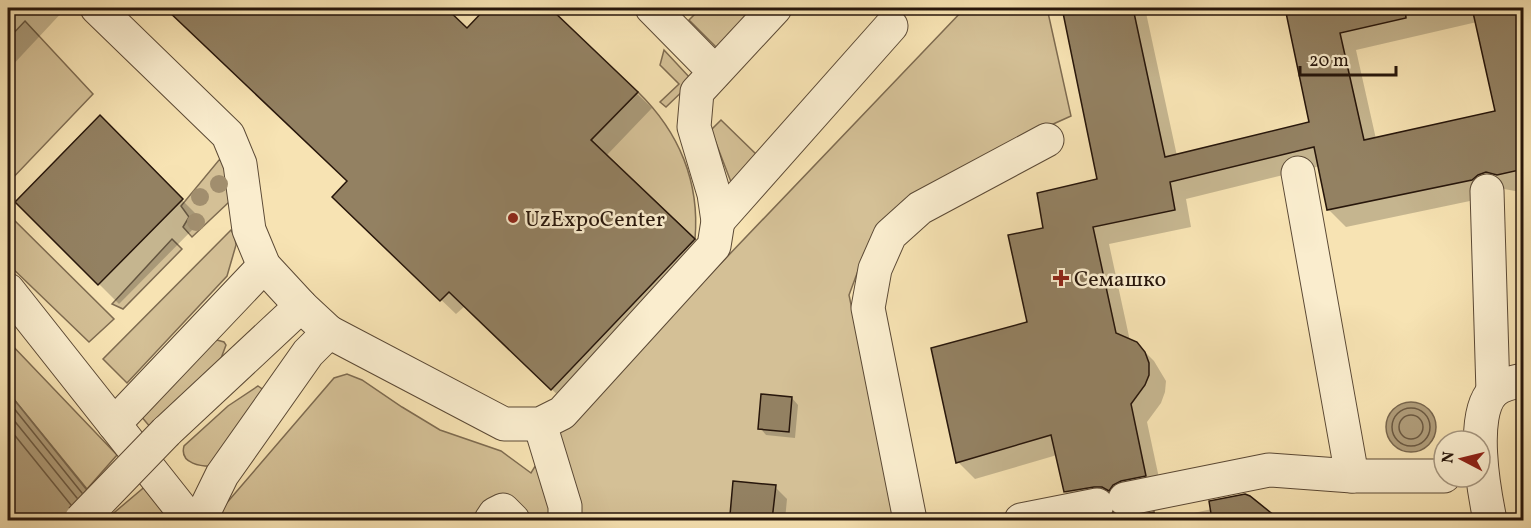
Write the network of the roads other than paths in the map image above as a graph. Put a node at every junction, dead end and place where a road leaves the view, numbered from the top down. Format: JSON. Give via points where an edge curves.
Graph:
{"nodes":[{"id":1,"x":97,"y":8,"type":"edge"},
{"id":2,"x":652,"y":8,"type":"edge"},
{"id":3,"x":775,"y":8,"type":"edge"},
{"id":4,"x":891,"y":26,"type":"dead end"},
{"id":5,"x":715,"y":72,"type":"junction"},
{"id":6,"x":1047,"y":140,"type":"dead end"},
{"id":7,"x":1298,"y":173,"type":"dead end"},
{"id":8,"x":1487,"y":191,"type":"dead end"},
{"id":9,"x":718,"y":221,"type":"junction"},
{"id":10,"x":264,"y":266,"type":"junction"},
{"id":11,"x":8,"y":290,"type":"edge"},
{"id":12,"x":301,"y":306,"type":"junction"},
{"id":13,"x":329,"y":332,"type":"junction"},
{"id":14,"x":1524,"y":380,"type":"edge"},
{"id":15,"x":1493,"y":392,"type":"junction"},
{"id":16,"x":114,"y":424,"type":"junction"},
{"id":17,"x":540,"y":424,"type":"junction"},
{"id":18,"x":1482,"y":429,"type":"edge"},
{"id":19,"x":1352,"y":476,"type":"junction"},
{"id":20,"x":1432,"y":476,"type":"edge"},
{"id":21,"x":1484,"y":489,"type":"edge"},
{"id":22,"x":81,"y":520,"type":"edge"},
{"id":23,"x":190,"y":520,"type":"edge"},
{"id":24,"x":200,"y":520,"type":"edge"},
{"id":25,"x":491,"y":520,"type":"edge"},
{"id":26,"x":513,"y":520,"type":"edge"},
{"id":27,"x":566,"y":520,"type":"edge"},
{"id":28,"x":910,"y":520,"type":"edge"},
{"id":29,"x":1020,"y":520,"type":"edge"},
{"id":30,"x":1490,"y":520,"type":"edge"}],
"edges":[{"from":1,"to":10,"type":"lane","via":[[228,135],[240,164],[249,230]]},
{"from":2,"to":5,"type":"lane"},
{"from":3,"to":5,"type":"lane"},
{"from":4,"to":9,"type":"lane"},
{"from":5,"to":9,"type":"lane","via":[[697,92],[694,127]]},
{"from":6,"to":28,"type":"lane","via":[[920,208],[890,235],[875,269],[868,308]]},
{"from":7,"to":19,"type":"lane"},
{"from":8,"to":15,"type":"lane"},
{"from":9,"to":17,"type":"lane","via":[[714,246],[562,412]]},
{"from":10,"to":12,"type":"lane"},
{"from":10,"to":16,"type":"lane"},
{"from":11,"to":16,"type":"lane"},
{"from":12,"to":13,"type":"lane"},
{"from":12,"to":22,"type":"lane","bridge":true,"via":[[166,432]]},
{"from":13,"to":17,"type":"lane","via":[[504,424]]},
{"from":13,"to":24,"type":"lane","via":[[308,353],[222,476]]},
{"from":14,"to":15,"type":"lane"},
{"from":15,"to":18,"type":"lane","via":[[1483,413]]},
{"from":16,"to":23,"type":"lane"},
{"from":17,"to":27,"type":"lane"},
{"from":19,"to":20,"type":"lane"},
{"from":19,"to":29,"type":"lane","via":[[1269,470]]},
{"from":21,"to":30,"type":"lane"},
{"from":25,"to":26,"type":"lane","via":[[503,510]]}]}
